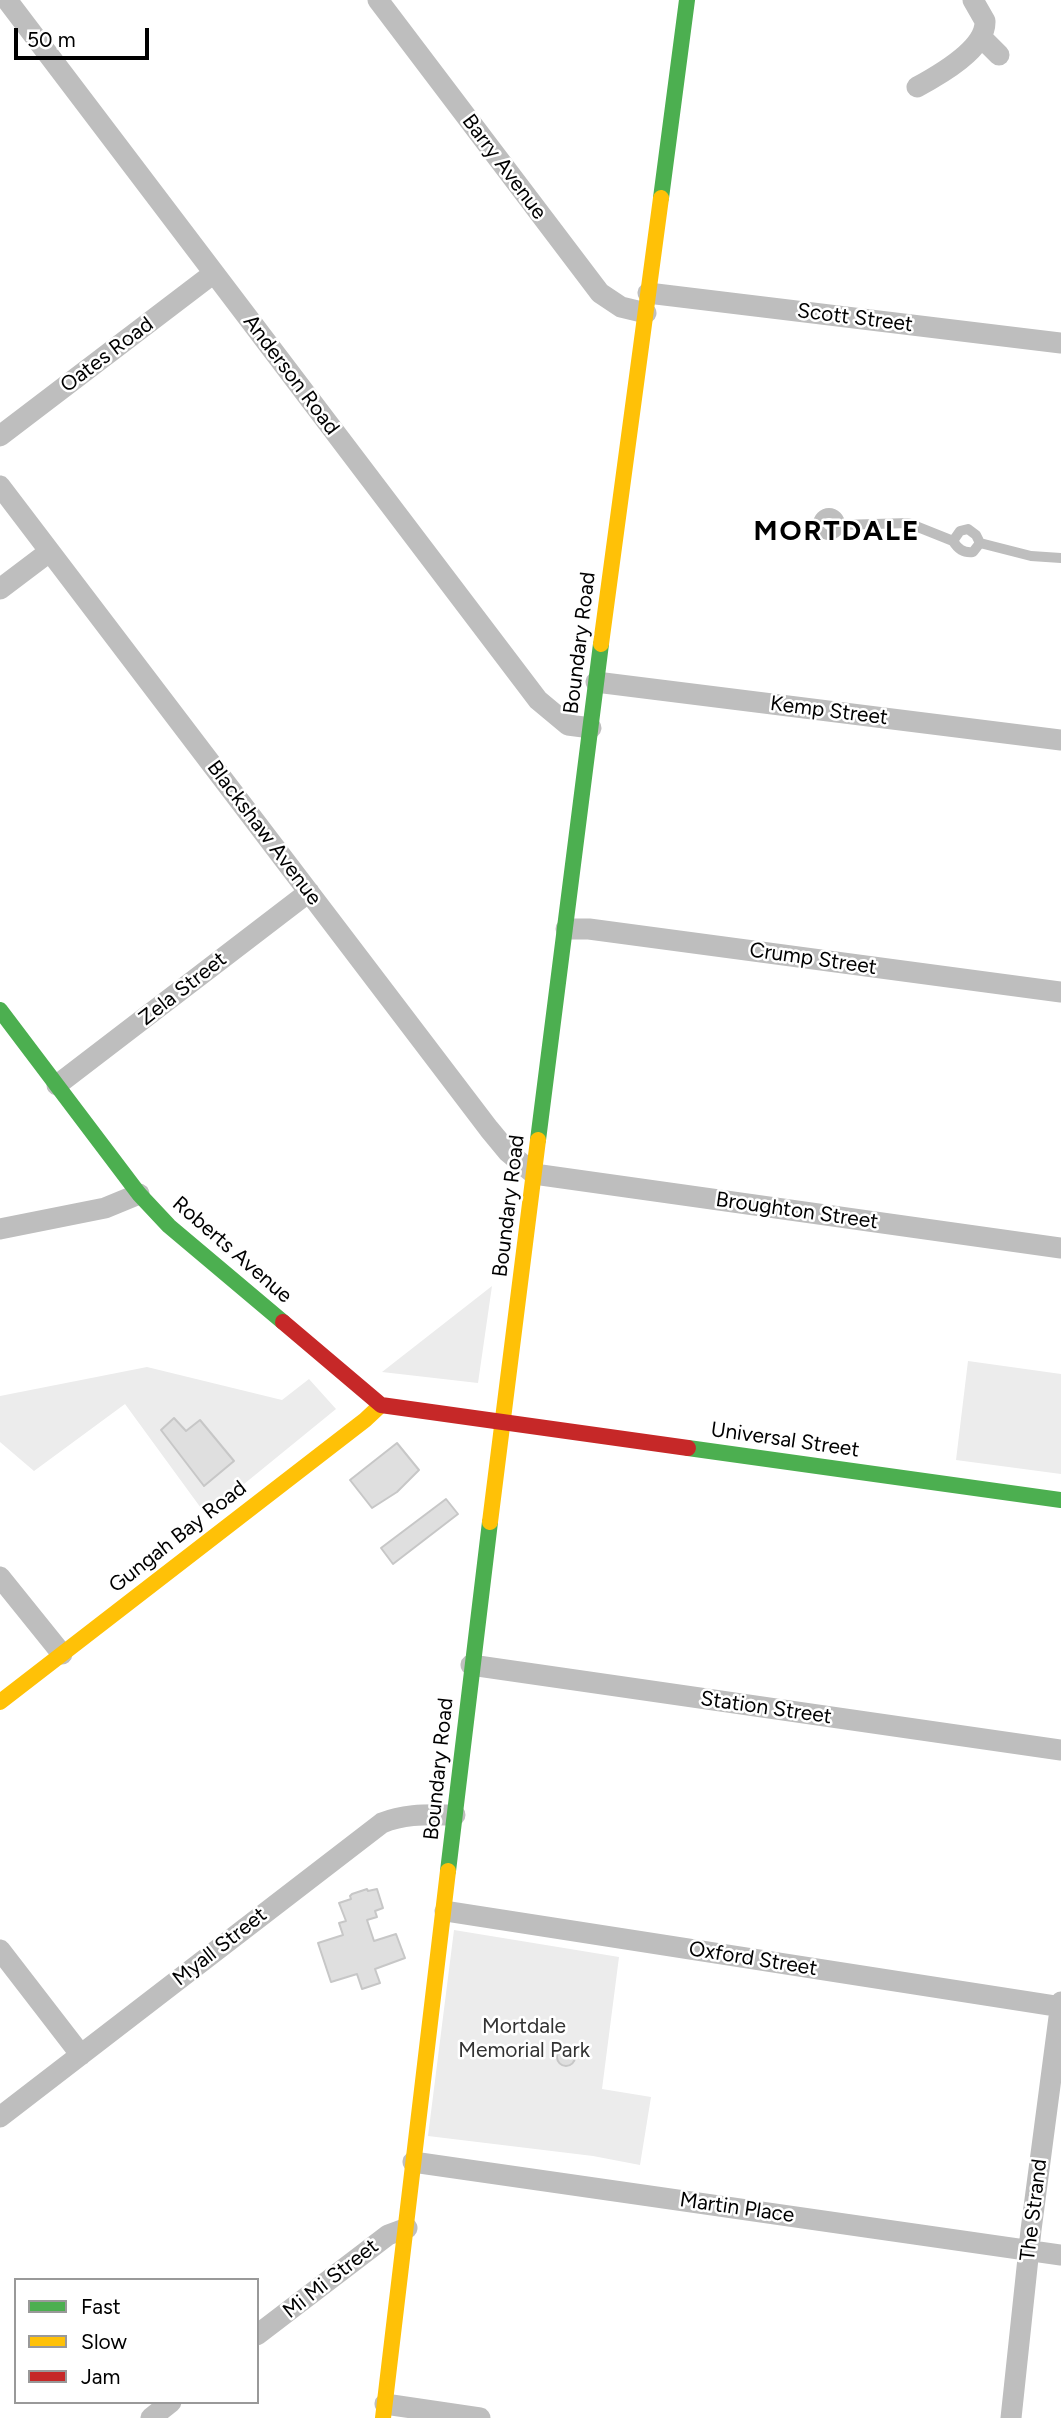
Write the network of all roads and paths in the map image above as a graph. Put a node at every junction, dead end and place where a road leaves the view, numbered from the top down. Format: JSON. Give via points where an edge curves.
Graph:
{"nodes":[{"id":1,"x":7,"y":0,"type":"edge"},
{"id":2,"x":378,"y":0,"type":"edge"},
{"id":3,"x":687,"y":0,"type":"edge"},
{"id":4,"x":973,"y":0,"type":"edge"},
{"id":5,"x":982,"y":37,"type":"junction"},
{"id":6,"x":999,"y":55,"type":"dead end"},
{"id":7,"x":917,"y":87,"type":"dead end"},
{"id":8,"x":214,"y":273,"type":"junction"},
{"id":9,"x":647,"y":303,"type":"junction"},
{"id":10,"x":1061,"y":343,"type":"edge"},
{"id":11,"x":0,"y":436,"type":"edge"},
{"id":12,"x":0,"y":486,"type":"edge"},
{"id":13,"x":841,"y":525,"type":"dead end"},
{"id":14,"x":953,"y":541,"type":"junction"},
{"id":15,"x":980,"y":543,"type":"junction"},
{"id":16,"x":48,"y":552,"type":"junction"},
{"id":17,"x":1061,"y":558,"type":"edge"},
{"id":18,"x":0,"y":589,"type":"edge"},
{"id":19,"x":596,"y":682,"type":"junction"},
{"id":20,"x":591,"y":728,"type":"junction"},
{"id":21,"x":1061,"y":740,"type":"edge"},
{"id":22,"x":309,"y":892,"type":"junction"},
{"id":23,"x":566,"y":929,"type":"junction"},
{"id":24,"x":1061,"y":992,"type":"edge"},
{"id":25,"x":0,"y":1010,"type":"edge"},
{"id":26,"x":57,"y":1086,"type":"junction"},
{"id":27,"x":534,"y":1174,"type":"junction"},
{"id":28,"x":139,"y":1194,"type":"junction"},
{"id":29,"x":0,"y":1228,"type":"edge"},
{"id":30,"x":1061,"y":1248,"type":"edge"},
{"id":31,"x":381,"y":1405,"type":"junction"},
{"id":32,"x":502,"y":1422,"type":"junction"},
{"id":33,"x":1061,"y":1500,"type":"edge"},
{"id":34,"x":0,"y":1577,"type":"edge"},
{"id":35,"x":62,"y":1654,"type":"junction"},
{"id":36,"x":471,"y":1665,"type":"junction"},
{"id":37,"x":0,"y":1702,"type":"edge"},
{"id":38,"x":1061,"y":1750,"type":"edge"},
{"id":39,"x":455,"y":1815,"type":"junction"},
{"id":40,"x":445,"y":1911,"type":"junction"},
{"id":41,"x":0,"y":1950,"type":"edge"},
{"id":42,"x":1061,"y":2002,"type":"edge"},
{"id":43,"x":1061,"y":2007,"type":"edge"},
{"id":44,"x":81,"y":2055,"type":"junction"},
{"id":45,"x":0,"y":2118,"type":"edge"},
{"id":46,"x":413,"y":2162,"type":"junction"},
{"id":47,"x":407,"y":2228,"type":"junction"},
{"id":48,"x":1029,"y":2250,"type":"junction"},
{"id":49,"x":1061,"y":2255,"type":"edge"},
{"id":50,"x":259,"y":2333,"type":"edge"},
{"id":51,"x":168,"y":2404,"type":"edge"},
{"id":52,"x":384,"y":2411,"type":"edge"},
{"id":53,"x":150,"y":2418,"type":"edge"},
{"id":54,"x":480,"y":2418,"type":"edge"},
{"id":55,"x":1011,"y":2418,"type":"edge"}],
"edges":[{"from":1,"to":8,"type":"street","name":"Anderson Road"},
{"from":2,"to":9,"type":"street","name":"Barry Avenue","via":[[600,293],[621,307]]},
{"from":3,"to":9,"type":"main road","name":"Boundary Road"},
{"from":4,"to":5,"type":"street","via":[[985,21]]},
{"from":5,"to":6,"type":"street"},
{"from":5,"to":7,"type":"street","via":[[947,70]]},
{"from":8,"to":11,"type":"street","name":"Oates Road"},
{"from":8,"to":20,"type":"street","name":"Anderson Road","via":[[538,700],[568,725]]},
{"from":9,"to":10,"type":"street","name":"Scott Street"},
{"from":9,"to":19,"type":"main road","name":"Boundary Road"},
{"from":12,"to":16,"type":"street","name":"Blackshaw Avenue"},
{"from":13,"to":14,"type":"lane","via":[[908,523]]},
{"from":14,"to":15,"type":"lane","via":[[966,553]]},
{"from":14,"to":15,"type":"lane","via":[[968,529]]},
{"from":15,"to":17,"type":"lane"},
{"from":16,"to":18,"type":"street"},
{"from":16,"to":22,"type":"street","name":"Blackshaw Avenue"},
{"from":19,"to":20,"type":"main road","name":"Boundary Road"},
{"from":19,"to":21,"type":"street","name":"Kemp Street"},
{"from":20,"to":23,"type":"main road","name":"Boundary Road"},
{"from":22,"to":26,"type":"street","name":"Zela Street"},
{"from":22,"to":27,"type":"street","name":"Blackshaw Avenue","via":[[489,1129]]},
{"from":23,"to":24,"type":"street","name":"Crump Street"},
{"from":23,"to":27,"type":"main road","name":"Boundary Road"},
{"from":25,"to":26,"type":"main road","name":"Roberts Avenue"},
{"from":26,"to":28,"type":"main road","name":"Roberts Avenue"},
{"from":27,"to":30,"type":"street","name":"Broughton Street"},
{"from":27,"to":32,"type":"main road","name":"Boundary Road"},
{"from":28,"to":29,"type":"street","via":[[105,1208]]},
{"from":28,"to":31,"type":"main road","name":"Roberts Avenue","via":[[169,1226]]},
{"from":31,"to":32,"type":"main road"},
{"from":31,"to":35,"type":"main road","name":"Gungah Bay Road"},
{"from":32,"to":33,"type":"main road","name":"Universal Street"},
{"from":32,"to":36,"type":"main road","name":"Boundary Road"},
{"from":34,"to":35,"type":"street"},
{"from":35,"to":37,"type":"main road","name":"Gungah Bay Road"},
{"from":36,"to":38,"type":"street","name":"Station Street"},
{"from":36,"to":39,"type":"main road","name":"Boundary Road"},
{"from":39,"to":40,"type":"main road","name":"Boundary Road"},
{"from":39,"to":44,"type":"street","name":"Myall Street","via":[[404,1816],[382,1823]]},
{"from":40,"to":43,"type":"street","name":"Oxford Street"},
{"from":40,"to":46,"type":"main road","name":"Boundary Road"},
{"from":41,"to":44,"type":"street"},
{"from":42,"to":43,"type":"street","name":"The Strand"},
{"from":43,"to":48,"type":"street","name":"The Strand"},
{"from":44,"to":45,"type":"street","name":"Myall Street"},
{"from":46,"to":47,"type":"main road","name":"Boundary Road"},
{"from":46,"to":48,"type":"street","name":"Martin Place"},
{"from":47,"to":50,"type":"street","name":"Mi Mi Street","via":[[382,2240]]},
{"from":47,"to":52,"type":"main road","name":"Boundary Road"},
{"from":48,"to":49,"type":"street","name":"Martin Place"},
{"from":48,"to":55,"type":"street","name":"The Strand"},
{"from":51,"to":53,"type":"street"},
{"from":52,"to":54,"type":"street"}]}
